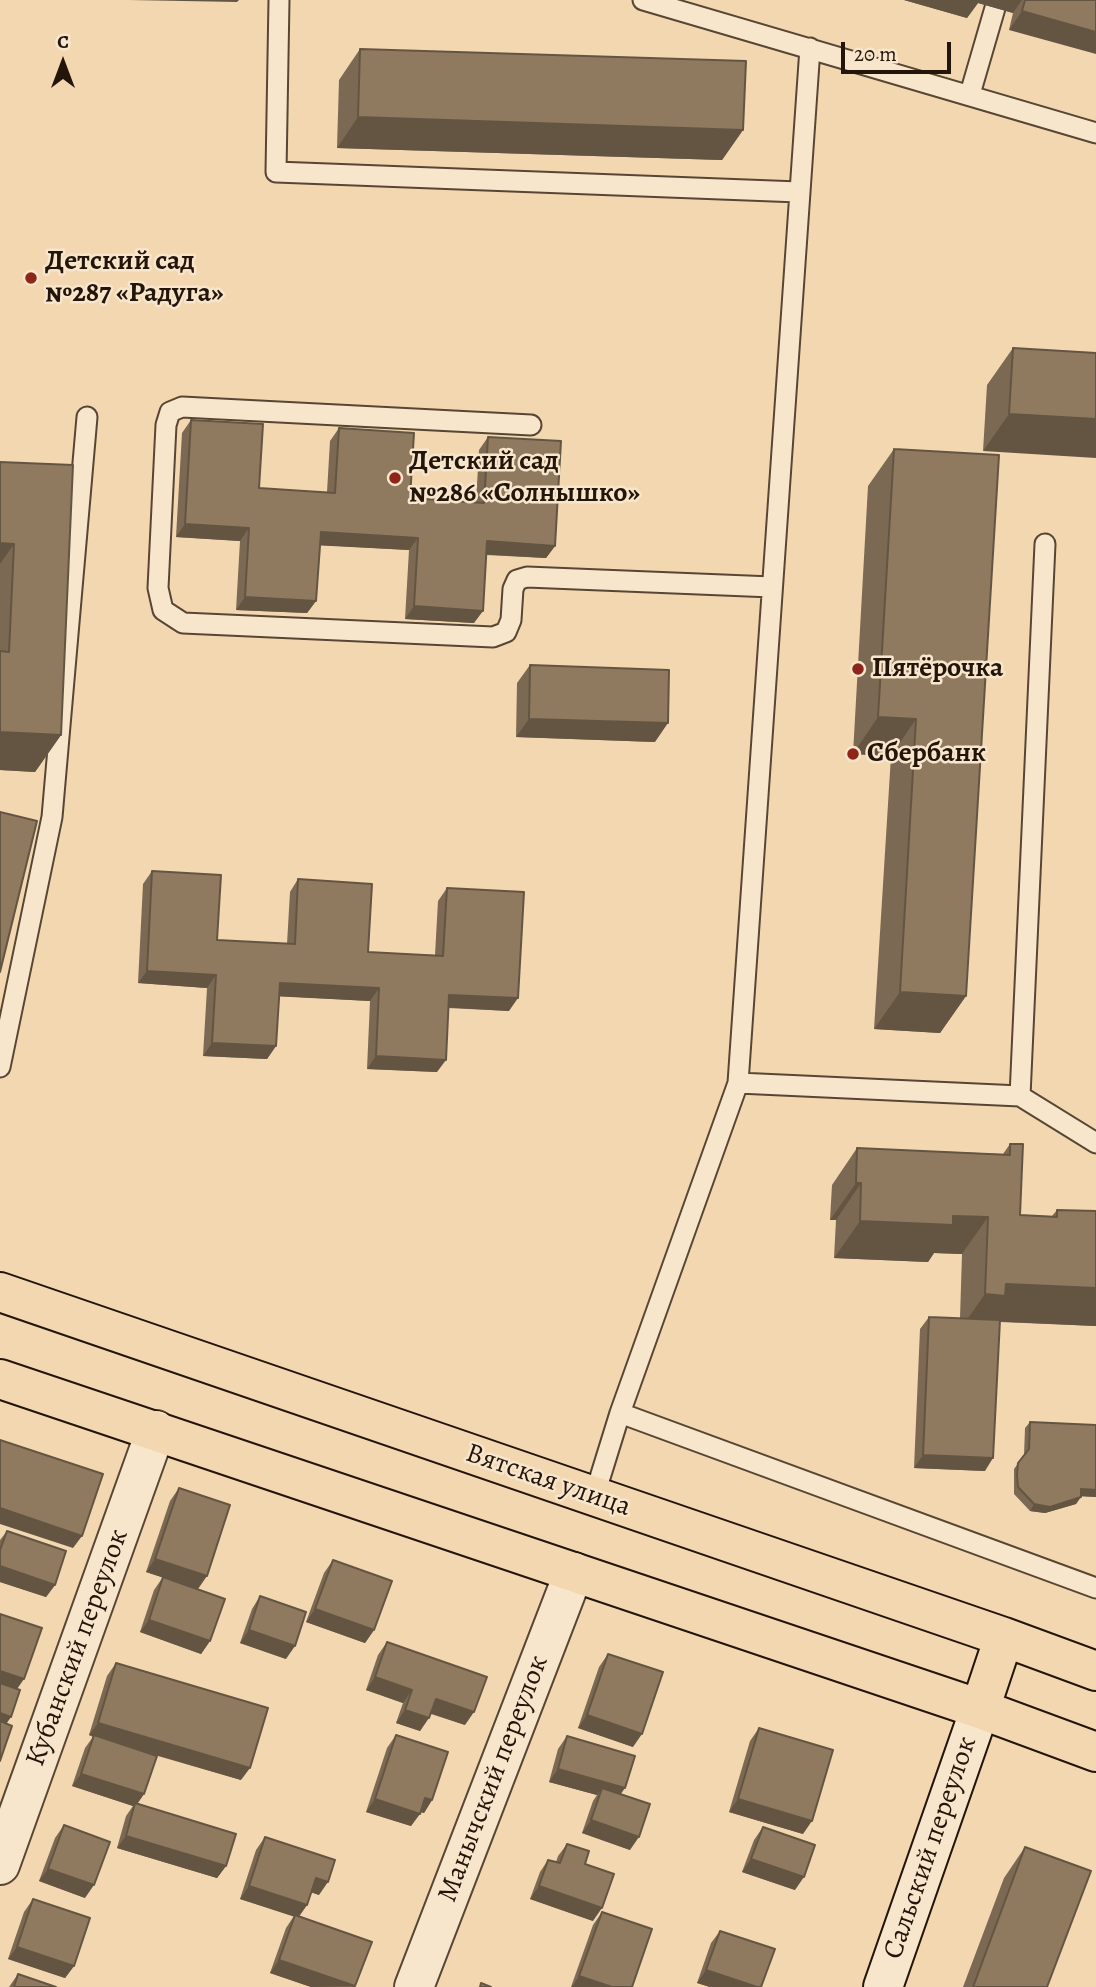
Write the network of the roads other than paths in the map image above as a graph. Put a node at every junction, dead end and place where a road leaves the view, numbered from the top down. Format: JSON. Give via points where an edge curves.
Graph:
{"nodes":[{"id":1,"x":279,"y":0,"type":"edge"},
{"id":2,"x":643,"y":0,"type":"edge"},
{"id":3,"x":995,"y":8,"type":"dead end"},
{"id":4,"x":810,"y":48,"type":"junction"},
{"id":5,"x":970,"y":94,"type":"junction"},
{"id":6,"x":1096,"y":133,"type":"edge"},
{"id":7,"x":799,"y":192,"type":"junction"},
{"id":8,"x":87,"y":416,"type":"dead end"},
{"id":9,"x":531,"y":425,"type":"dead end"},
{"id":10,"x":1045,"y":544,"type":"dead end"},
{"id":11,"x":772,"y":586,"type":"junction"},
{"id":12,"x":0,"y":1067,"type":"edge"},
{"id":13,"x":738,"y":1083,"type":"junction"},
{"id":14,"x":1020,"y":1096,"type":"junction"},
{"id":15,"x":1096,"y":1143,"type":"edge"},
{"id":16,"x":0,"y":1292,"type":"edge"},
{"id":17,"x":0,"y":1379,"type":"edge"},
{"id":18,"x":620,"y":1413,"type":"junction"},
{"id":19,"x":156,"y":1430,"type":"junction"},
{"id":20,"x":594,"y":1497,"type":"junction"},
{"id":21,"x":574,"y":1572,"type":"junction"},
{"id":22,"x":1096,"y":1588,"type":"edge"},
{"id":23,"x":1004,"y":1637,"type":"junction"},
{"id":24,"x":1096,"y":1671,"type":"edge"},
{"id":25,"x":979,"y":1709,"type":"junction"},
{"id":26,"x":1096,"y":1752,"type":"edge"},
{"id":27,"x":0,"y":1865,"type":"edge"},
{"id":28,"x":414,"y":1987,"type":"edge"},
{"id":29,"x":883,"y":1987,"type":"edge"}],
"edges":[{"from":1,"to":7,"type":"lane","via":[[276,172]]},
{"from":2,"to":4,"type":"lane"},
{"from":3,"to":5,"type":"lane"},
{"from":4,"to":5,"type":"lane"},
{"from":4,"to":7,"type":"lane"},
{"from":5,"to":6,"type":"lane"},
{"from":7,"to":11,"type":"lane"},
{"from":8,"to":12,"type":"lane","via":[[52,817]]},
{"from":9,"to":11,"type":"lane","via":[[182,407],[170,412],[158,588],[163,610],[183,623],[493,637],[506,632],[513,589],[517,580],[527,577]]},
{"from":10,"to":14,"type":"lane"},
{"from":11,"to":13,"type":"lane"},
{"from":13,"to":14,"type":"lane"},
{"from":13,"to":18,"type":"lane"},
{"from":14,"to":15,"type":"lane"},
{"from":16,"to":20,"type":"main road","name":"Вятская улица"},
{"from":17,"to":19,"type":"main road"},
{"from":18,"to":20,"type":"lane"},
{"from":18,"to":22,"type":"lane"},
{"from":19,"to":21,"type":"main road"},
{"from":19,"to":27,"type":"street","name":"Кубанский переулок"},
{"from":20,"to":23,"type":"main road","name":"Вятская улица"},
{"from":21,"to":25,"type":"main road"},
{"from":21,"to":28,"type":"street","name":"Манычский переулок"},
{"from":23,"to":24,"type":"main road","name":"Вятская улица"},
{"from":23,"to":25,"type":"main road"},
{"from":25,"to":26,"type":"main road"},
{"from":25,"to":29,"type":"street","name":"Сальский переулок"}]}
